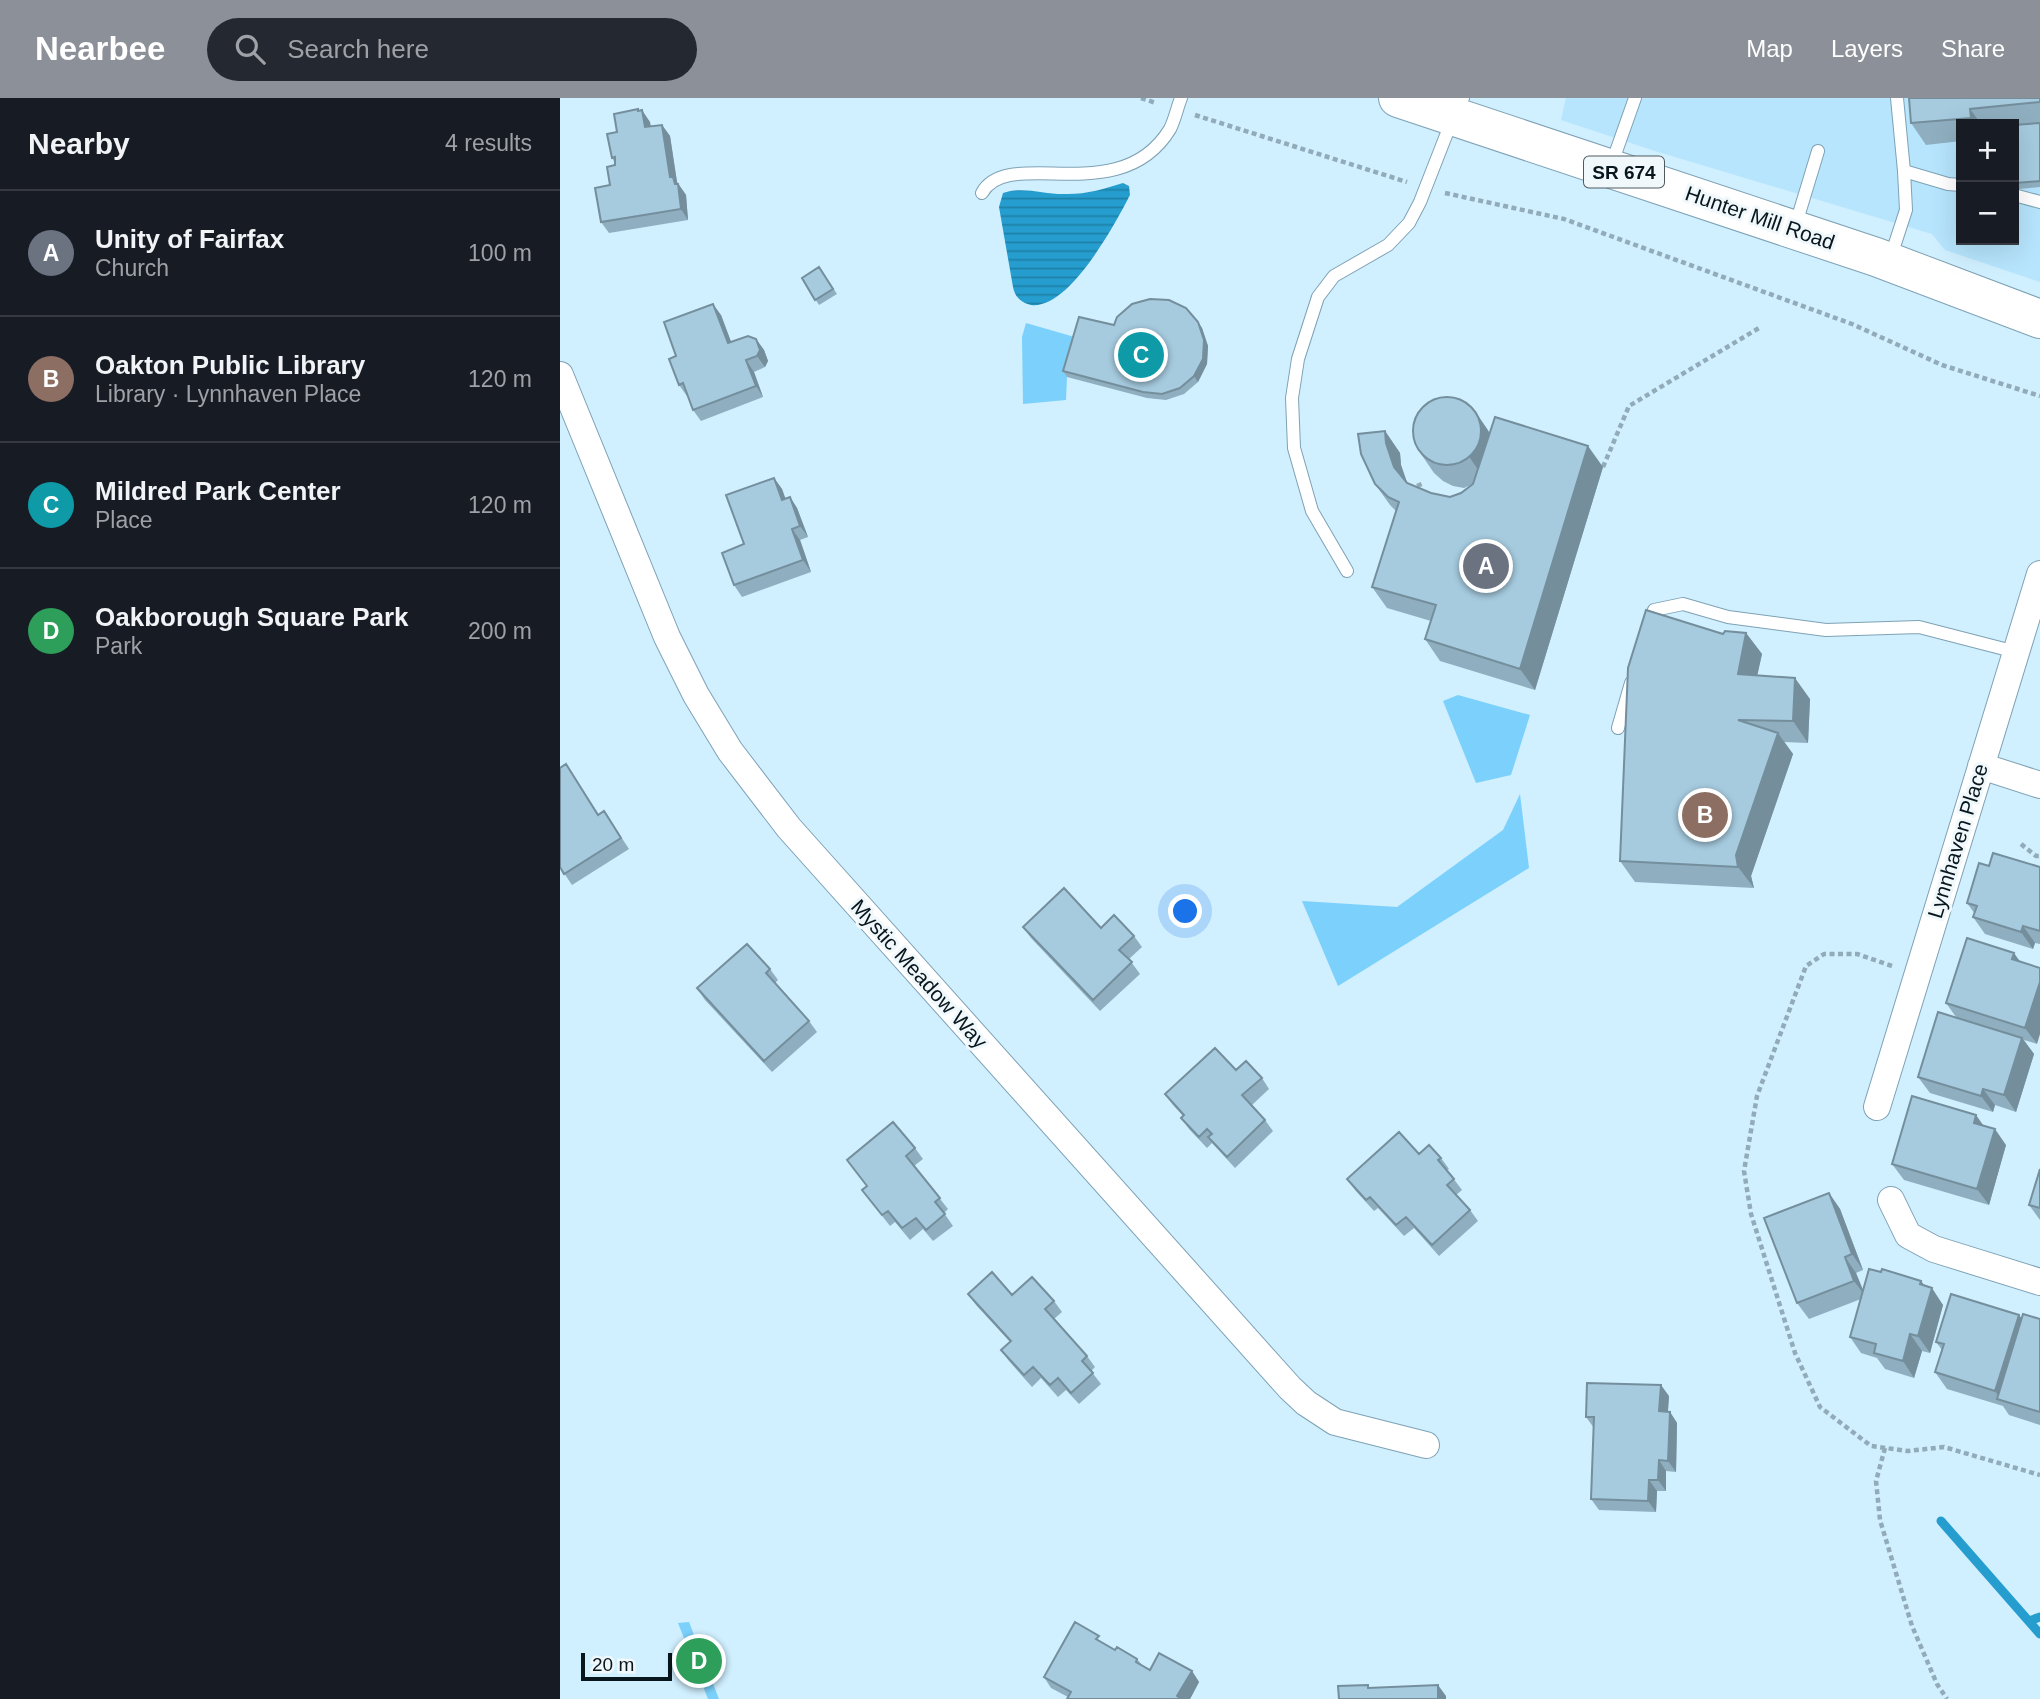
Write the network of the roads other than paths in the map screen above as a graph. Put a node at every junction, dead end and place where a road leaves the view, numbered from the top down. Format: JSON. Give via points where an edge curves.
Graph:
{"nodes":[{"id":1,"x":1398,"y":98,"type":"edge"},
{"id":2,"x":1635,"y":98,"type":"edge"},
{"id":3,"x":1897,"y":98,"type":"edge"},
{"id":4,"x":1179,"y":104,"type":"edge"},
{"id":5,"x":1456,"y":104,"type":"edge"},
{"id":6,"x":1818,"y":150,"type":"dead end"},
{"id":7,"x":1610,"y":168,"type":"junction"},
{"id":8,"x":1904,"y":170,"type":"junction"},
{"id":9,"x":1956,"y":185,"type":"edge"},
{"id":10,"x":982,"y":193,"type":"dead end"},
{"id":11,"x":2019,"y":196,"type":"edge"},
{"id":12,"x":2040,"y":202,"type":"edge"},
{"id":13,"x":1794,"y":230,"type":"junction"},
{"id":14,"x":1889,"y":262,"type":"junction"},
{"id":15,"x":2040,"y":319,"type":"edge"},
{"id":16,"x":560,"y":375,"type":"edge"},
{"id":17,"x":1347,"y":571,"type":"dead end"},
{"id":18,"x":2040,"y":574,"type":"edge"},
{"id":19,"x":1643,"y":639,"type":"edge"},
{"id":20,"x":2016,"y":652,"type":"junction"},
{"id":21,"x":1636,"y":664,"type":"edge"},
{"id":22,"x":1618,"y":728,"type":"dead end"},
{"id":23,"x":1981,"y":766,"type":"junction"},
{"id":24,"x":2040,"y":785,"type":"edge"},
{"id":25,"x":1877,"y":1107,"type":"dead end"},
{"id":26,"x":1891,"y":1200,"type":"dead end"},
{"id":27,"x":2040,"y":1282,"type":"edge"},
{"id":28,"x":1426,"y":1444,"type":"dead end"}],
"edges":[{"from":1,"to":5,"type":"main road","name":"Hunter Mill Road","number":"SR 674"},
{"from":2,"to":7,"type":"lane"},
{"from":3,"to":8,"type":"lane"},
{"from":4,"to":10,"type":"lane","via":[[1169,130],[1141,160],[1086,175],[1002,176]]},
{"from":5,"to":7,"type":"main road","name":"Hunter Mill Road","number":"SR 674"},
{"from":5,"to":17,"type":"lane","via":[[1409,223],[1388,245],[1334,276],[1318,297],[1298,359],[1292,398],[1294,449],[1312,511]]},
{"from":6,"to":13,"type":"lane"},
{"from":7,"to":13,"type":"main road","name":"Hunter Mill Road","number":"SR 674"},
{"from":8,"to":9,"type":"lane"},
{"from":8,"to":14,"type":"lane","via":[[1906,210]]},
{"from":11,"to":12,"type":"lane"},
{"from":13,"to":14,"type":"main road","name":"Hunter Mill Road","number":"SR 674"},
{"from":14,"to":15,"type":"main road","name":"Hunter Mill Road","number":"SR 674"},
{"from":16,"to":28,"type":"street","name":"Mystic Meadow Way","via":[[667,637],[696,695],[730,751],[789,828],[1306,1404],[1335,1422]]},
{"from":18,"to":20,"type":"street","name":"Lynnhaven Place"},
{"from":19,"to":20,"type":"lane","via":[[1654,610],[1683,604],[1728,617],[1826,630],[1919,627]]},
{"from":20,"to":23,"type":"street","name":"Lynnhaven Place"},
{"from":21,"to":22,"type":"lane"},
{"from":23,"to":24,"type":"street"},
{"from":23,"to":25,"type":"street","name":"Lynnhaven Place"},
{"from":26,"to":27,"type":"street","via":[[1908,1235],[1934,1249]]}]}
